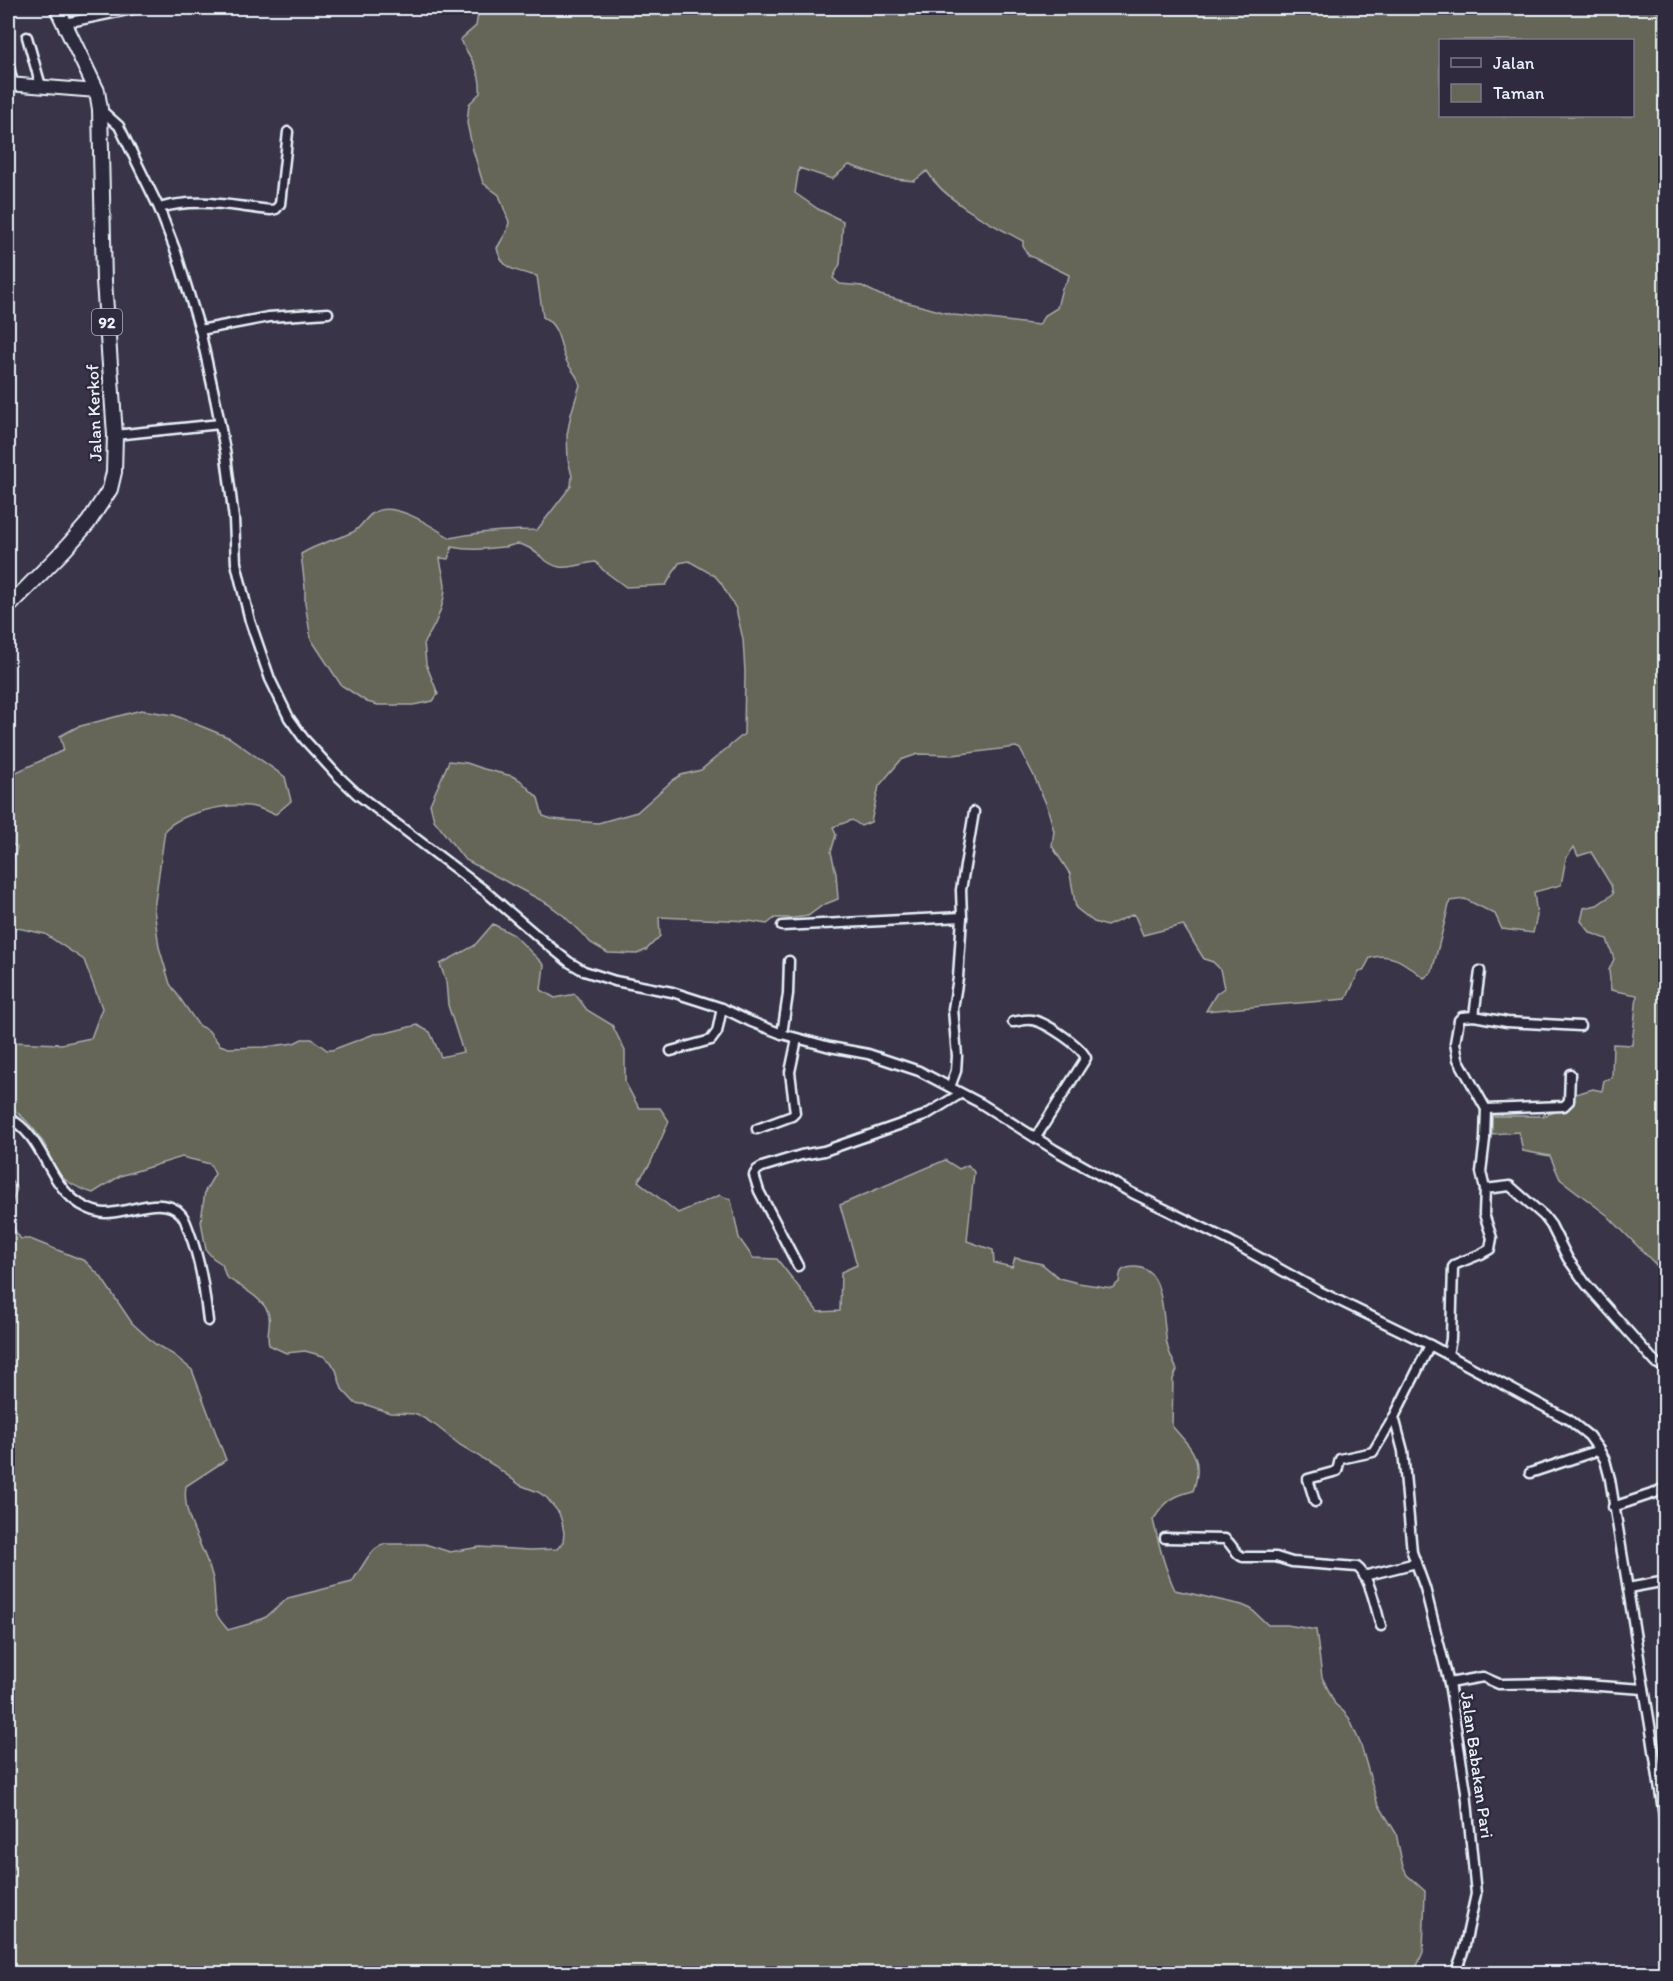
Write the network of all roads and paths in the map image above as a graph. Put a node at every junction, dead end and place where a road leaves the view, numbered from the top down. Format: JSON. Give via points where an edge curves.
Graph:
{"nodes":[{"id":1,"x":57,"y":8,"type":"edge"},
{"id":2,"x":138,"y":8,"type":"edge"},
{"id":3,"x":65,"y":23,"type":"junction"},
{"id":4,"x":27,"y":37,"type":"dead end"},
{"id":5,"x":8,"y":62,"type":"edge"},
{"id":6,"x":10,"y":84,"type":"edge"},
{"id":7,"x":41,"y":86,"type":"junction"},
{"id":8,"x":97,"y":91,"type":"junction"},
{"id":9,"x":100,"y":108,"type":"junction"},
{"id":10,"x":288,"y":132,"type":"dead end"},
{"id":11,"x":159,"y":208,"type":"junction"},
{"id":12,"x":328,"y":313,"type":"dead end"},
{"id":13,"x":200,"y":330,"type":"junction"},
{"id":14,"x":220,"y":424,"type":"junction"},
{"id":15,"x":115,"y":435,"type":"junction"},
{"id":16,"x":8,"y":607,"type":"edge"},
{"id":17,"x":974,"y":812,"type":"dead end"},
{"id":18,"x":962,"y":917,"type":"junction"},
{"id":19,"x":782,"y":926,"type":"dead end"},
{"id":20,"x":789,"y":961,"type":"dead end"},
{"id":21,"x":1480,"y":970,"type":"dead end"},
{"id":22,"x":722,"y":1008,"type":"junction"},
{"id":23,"x":1474,"y":1016,"type":"junction"},
{"id":24,"x":1013,"y":1022,"type":"dead end"},
{"id":25,"x":1580,"y":1026,"type":"dead end"},
{"id":26,"x":782,"y":1034,"type":"junction"},
{"id":27,"x":797,"y":1039,"type":"junction"},
{"id":28,"x":671,"y":1051,"type":"dead end"},
{"id":29,"x":1570,"y":1074,"type":"dead end"},
{"id":30,"x":950,"y":1087,"type":"junction"},
{"id":31,"x":960,"y":1094,"type":"junction"},
{"id":32,"x":1486,"y":1109,"type":"junction"},
{"id":33,"x":8,"y":1118,"type":"edge"},
{"id":34,"x":757,"y":1129,"type":"dead end"},
{"id":35,"x":1036,"y":1137,"type":"junction"},
{"id":36,"x":1485,"y":1189,"type":"junction"},
{"id":37,"x":798,"y":1266,"type":"dead end"},
{"id":38,"x":208,"y":1321,"type":"dead end"},
{"id":39,"x":1430,"y":1345,"type":"junction"},
{"id":40,"x":1448,"y":1354,"type":"junction"},
{"id":41,"x":1665,"y":1368,"type":"edge"},
{"id":42,"x":1394,"y":1417,"type":"junction"},
{"id":43,"x":1599,"y":1450,"type":"junction"},
{"id":44,"x":1530,"y":1473,"type":"dead end"},
{"id":45,"x":1665,"y":1486,"type":"edge"},
{"id":46,"x":1315,"y":1502,"type":"dead end"},
{"id":47,"x":1613,"y":1507,"type":"junction"},
{"id":48,"x":1165,"y":1538,"type":"dead end"},
{"id":49,"x":1416,"y":1563,"type":"junction"},
{"id":50,"x":1364,"y":1576,"type":"junction"},
{"id":51,"x":1665,"y":1581,"type":"edge"},
{"id":52,"x":1628,"y":1588,"type":"junction"},
{"id":53,"x":1381,"y":1626,"type":"dead end"},
{"id":54,"x":1449,"y":1683,"type":"junction"},
{"id":55,"x":1644,"y":1689,"type":"junction"},
{"id":56,"x":1665,"y":1830,"type":"edge"},
{"id":57,"x":1455,"y":1974,"type":"edge"}],
"edges":[{"from":1,"to":3,"type":"main road","name":"Jalan Kerkof","number":"92"},
{"from":2,"to":3,"type":"street"},
{"from":3,"to":8,"type":"main road","name":"Jalan Kerkof","number":"92"},
{"from":4,"to":7,"type":"street"},
{"from":5,"to":6,"type":"street"},
{"from":6,"to":7,"type":"street"},
{"from":7,"to":8,"type":"street"},
{"from":8,"to":9,"type":"main road","name":"Jalan Kerkof","number":"92"},
{"from":9,"to":11,"type":"street","via":[[119,126]]},
{"from":9,"to":15,"type":"main road","name":"Jalan Kerkof","number":"92","via":[[104,281]]},
{"from":10,"to":11,"type":"street","via":[[280,204],[276,208],[180,202]]},
{"from":11,"to":13,"type":"street"},
{"from":12,"to":13,"type":"street","via":[[269,317]]},
{"from":13,"to":14,"type":"street"},
{"from":14,"to":15,"type":"street"},
{"from":14,"to":22,"type":"street","via":[[236,563],[250,621],[277,696],[304,739],[357,794],[485,891],[569,962],[597,977],[672,992]]},
{"from":15,"to":16,"type":"main road","name":"Jalan Kerkof","number":"92","via":[[114,472],[100,507]]},
{"from":17,"to":18,"type":"street","via":[[961,890]]},
{"from":18,"to":19,"type":"street"},
{"from":18,"to":30,"type":"street","via":[[952,1009],[956,1071]]},
{"from":20,"to":26,"type":"street"},
{"from":21,"to":23,"type":"street"},
{"from":22,"to":26,"type":"street"},
{"from":22,"to":28,"type":"street","via":[[717,1032],[711,1040]]},
{"from":23,"to":25,"type":"street"},
{"from":23,"to":32,"type":"street","via":[[1459,1020],[1456,1052]]},
{"from":24,"to":35,"type":"street","via":[[1039,1022],[1068,1040],[1086,1058]]},
{"from":26,"to":27,"type":"street"},
{"from":27,"to":30,"type":"street","via":[[868,1054],[919,1071]]},
{"from":27,"to":34,"type":"street","via":[[790,1072],[795,1113]]},
{"from":29,"to":32,"type":"street","via":[[1569,1101],[1560,1108]]},
{"from":30,"to":31,"type":"street"},
{"from":31,"to":35,"type":"street"},
{"from":31,"to":37,"type":"street","via":[[924,1116],[757,1170],[754,1175],[759,1191]]},
{"from":32,"to":36,"type":"street","via":[[1481,1167]]},
{"from":33,"to":38,"type":"street","via":[[32,1135],[58,1184],[90,1209],[105,1213],[160,1205],[182,1215],[202,1269]]},
{"from":35,"to":39,"type":"street","via":[[1146,1200]]},
{"from":36,"to":40,"type":"street","via":[[1484,1214],[1492,1238],[1490,1250],[1453,1267]]},
{"from":36,"to":41,"type":"street","via":[[1510,1186],[1544,1216],[1586,1284],[1656,1363]]},
{"from":39,"to":40,"type":"street"},
{"from":39,"to":42,"type":"street"},
{"from":40,"to":43,"type":"street","via":[[1569,1420]]},
{"from":42,"to":46,"type":"street","via":[[1373,1452],[1346,1456],[1339,1461],[1337,1471],[1308,1479]]},
{"from":42,"to":49,"type":"street","name":"Jalan Babakan Pari","via":[[1403,1451],[1409,1529]]},
{"from":43,"to":44,"type":"street"},
{"from":43,"to":47,"type":"street","via":[[1610,1479]]},
{"from":45,"to":47,"type":"street"},
{"from":47,"to":52,"type":"street"},
{"from":48,"to":50,"type":"street","via":[[1225,1539],[1239,1556],[1351,1565]]},
{"from":49,"to":50,"type":"street"},
{"from":49,"to":54,"type":"street","name":"Jalan Babakan Pari"},
{"from":50,"to":53,"type":"street"},
{"from":51,"to":52,"type":"street"},
{"from":52,"to":55,"type":"street"},
{"from":54,"to":55,"type":"street","via":[[1484,1677],[1499,1684]]},
{"from":54,"to":57,"type":"street","name":"Jalan Babakan Pari","via":[[1476,1894]]},
{"from":55,"to":56,"type":"street"}]}
